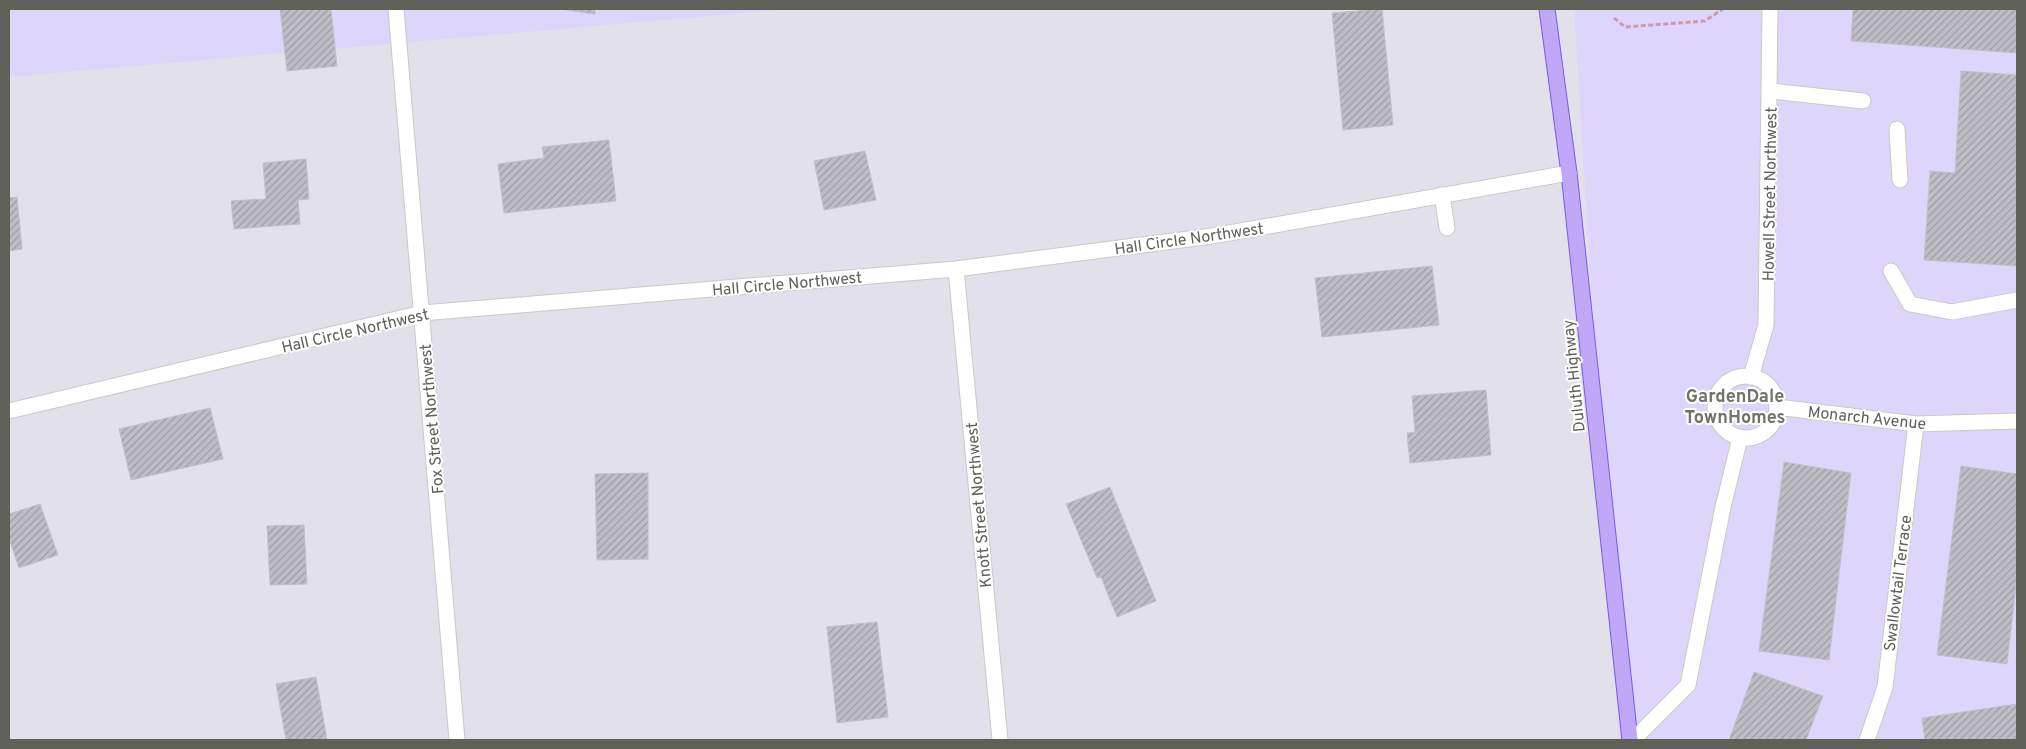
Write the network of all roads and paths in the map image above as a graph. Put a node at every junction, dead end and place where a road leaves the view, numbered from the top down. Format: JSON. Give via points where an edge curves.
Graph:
{"nodes":[{"id":1,"x":396,"y":9,"type":"edge"},
{"id":2,"x":1547,"y":9,"type":"edge"},
{"id":3,"x":1723,"y":9,"type":"edge"},
{"id":4,"x":1770,"y":9,"type":"edge"},
{"id":5,"x":1614,"y":18,"type":"dead end"},
{"id":6,"x":1770,"y":91,"type":"junction"},
{"id":7,"x":1863,"y":101,"type":"dead end"},
{"id":8,"x":1897,"y":129,"type":"dead end"},
{"id":9,"x":1569,"y":173,"type":"junction"},
{"id":10,"x":1900,"y":180,"type":"dead end"},
{"id":11,"x":1442,"y":195,"type":"junction"},
{"id":12,"x":1447,"y":228,"type":"dead end"},
{"id":13,"x":956,"y":270,"type":"junction"},
{"id":14,"x":1891,"y":271,"type":"dead end"},
{"id":15,"x":2017,"y":300,"type":"edge"},
{"id":16,"x":422,"y":313,"type":"junction"},
{"id":17,"x":1750,"y":377,"type":"junction"},
{"id":18,"x":1777,"y":407,"type":"junction"},
{"id":19,"x":9,"y":411,"type":"edge"},
{"id":20,"x":2017,"y":421,"type":"edge"},
{"id":21,"x":1916,"y":424,"type":"junction"},
{"id":22,"x":1740,"y":438,"type":"junction"},
{"id":23,"x":457,"y":740,"type":"edge"},
{"id":24,"x":1000,"y":740,"type":"edge"},
{"id":25,"x":1631,"y":740,"type":"edge"},
{"id":26,"x":1868,"y":740,"type":"edge"}],
"edges":[{"from":1,"to":16,"type":"street","name":"Fox Street Northwest"},
{"from":2,"to":9,"type":"main road","name":"Duluth Highway"},
{"from":3,"to":5,"type":"path","via":[[1705,21],[1625,27]]},
{"from":4,"to":6,"type":"street","name":"Howell Street Northwest"},
{"from":6,"to":7,"type":"street"},
{"from":6,"to":17,"type":"street","name":"Howell Street Northwest","via":[[1766,326]]},
{"from":8,"to":10,"type":"street"},
{"from":9,"to":11,"type":"street","name":"Hall Circle Northwest"},
{"from":9,"to":25,"type":"main road","name":"Duluth Highway"},
{"from":11,"to":12,"type":"street"},
{"from":11,"to":13,"type":"street","name":"Hall Circle Northwest","via":[[1212,236]]},
{"from":13,"to":16,"type":"street","name":"Hall Circle Northwest"},
{"from":13,"to":24,"type":"street","name":"Knott Street Northwest"},
{"from":14,"to":15,"type":"street","via":[[1910,304],[1952,312]]},
{"from":16,"to":19,"type":"street","name":"Hall Circle Northwest"},
{"from":16,"to":23,"type":"street","name":"Fox Street Northwest"},
{"from":17,"to":18,"type":"street","via":[[1759,379],[1772,391]]},
{"from":17,"to":22,"type":"street","via":[[1733,379],[1716,398],[1719,424]]},
{"from":18,"to":21,"type":"street","name":"Monarch Avenue"},
{"from":18,"to":22,"type":"street","via":[[1776,416],[1766,431],[1758,436]]},
{"from":20,"to":21,"type":"street","name":"Monarch Avenue"},
{"from":21,"to":26,"type":"street","name":"Swallowtail Terrace","via":[[1885,687]]},
{"from":22,"to":25,"type":"street","via":[[1688,684]]}]}
